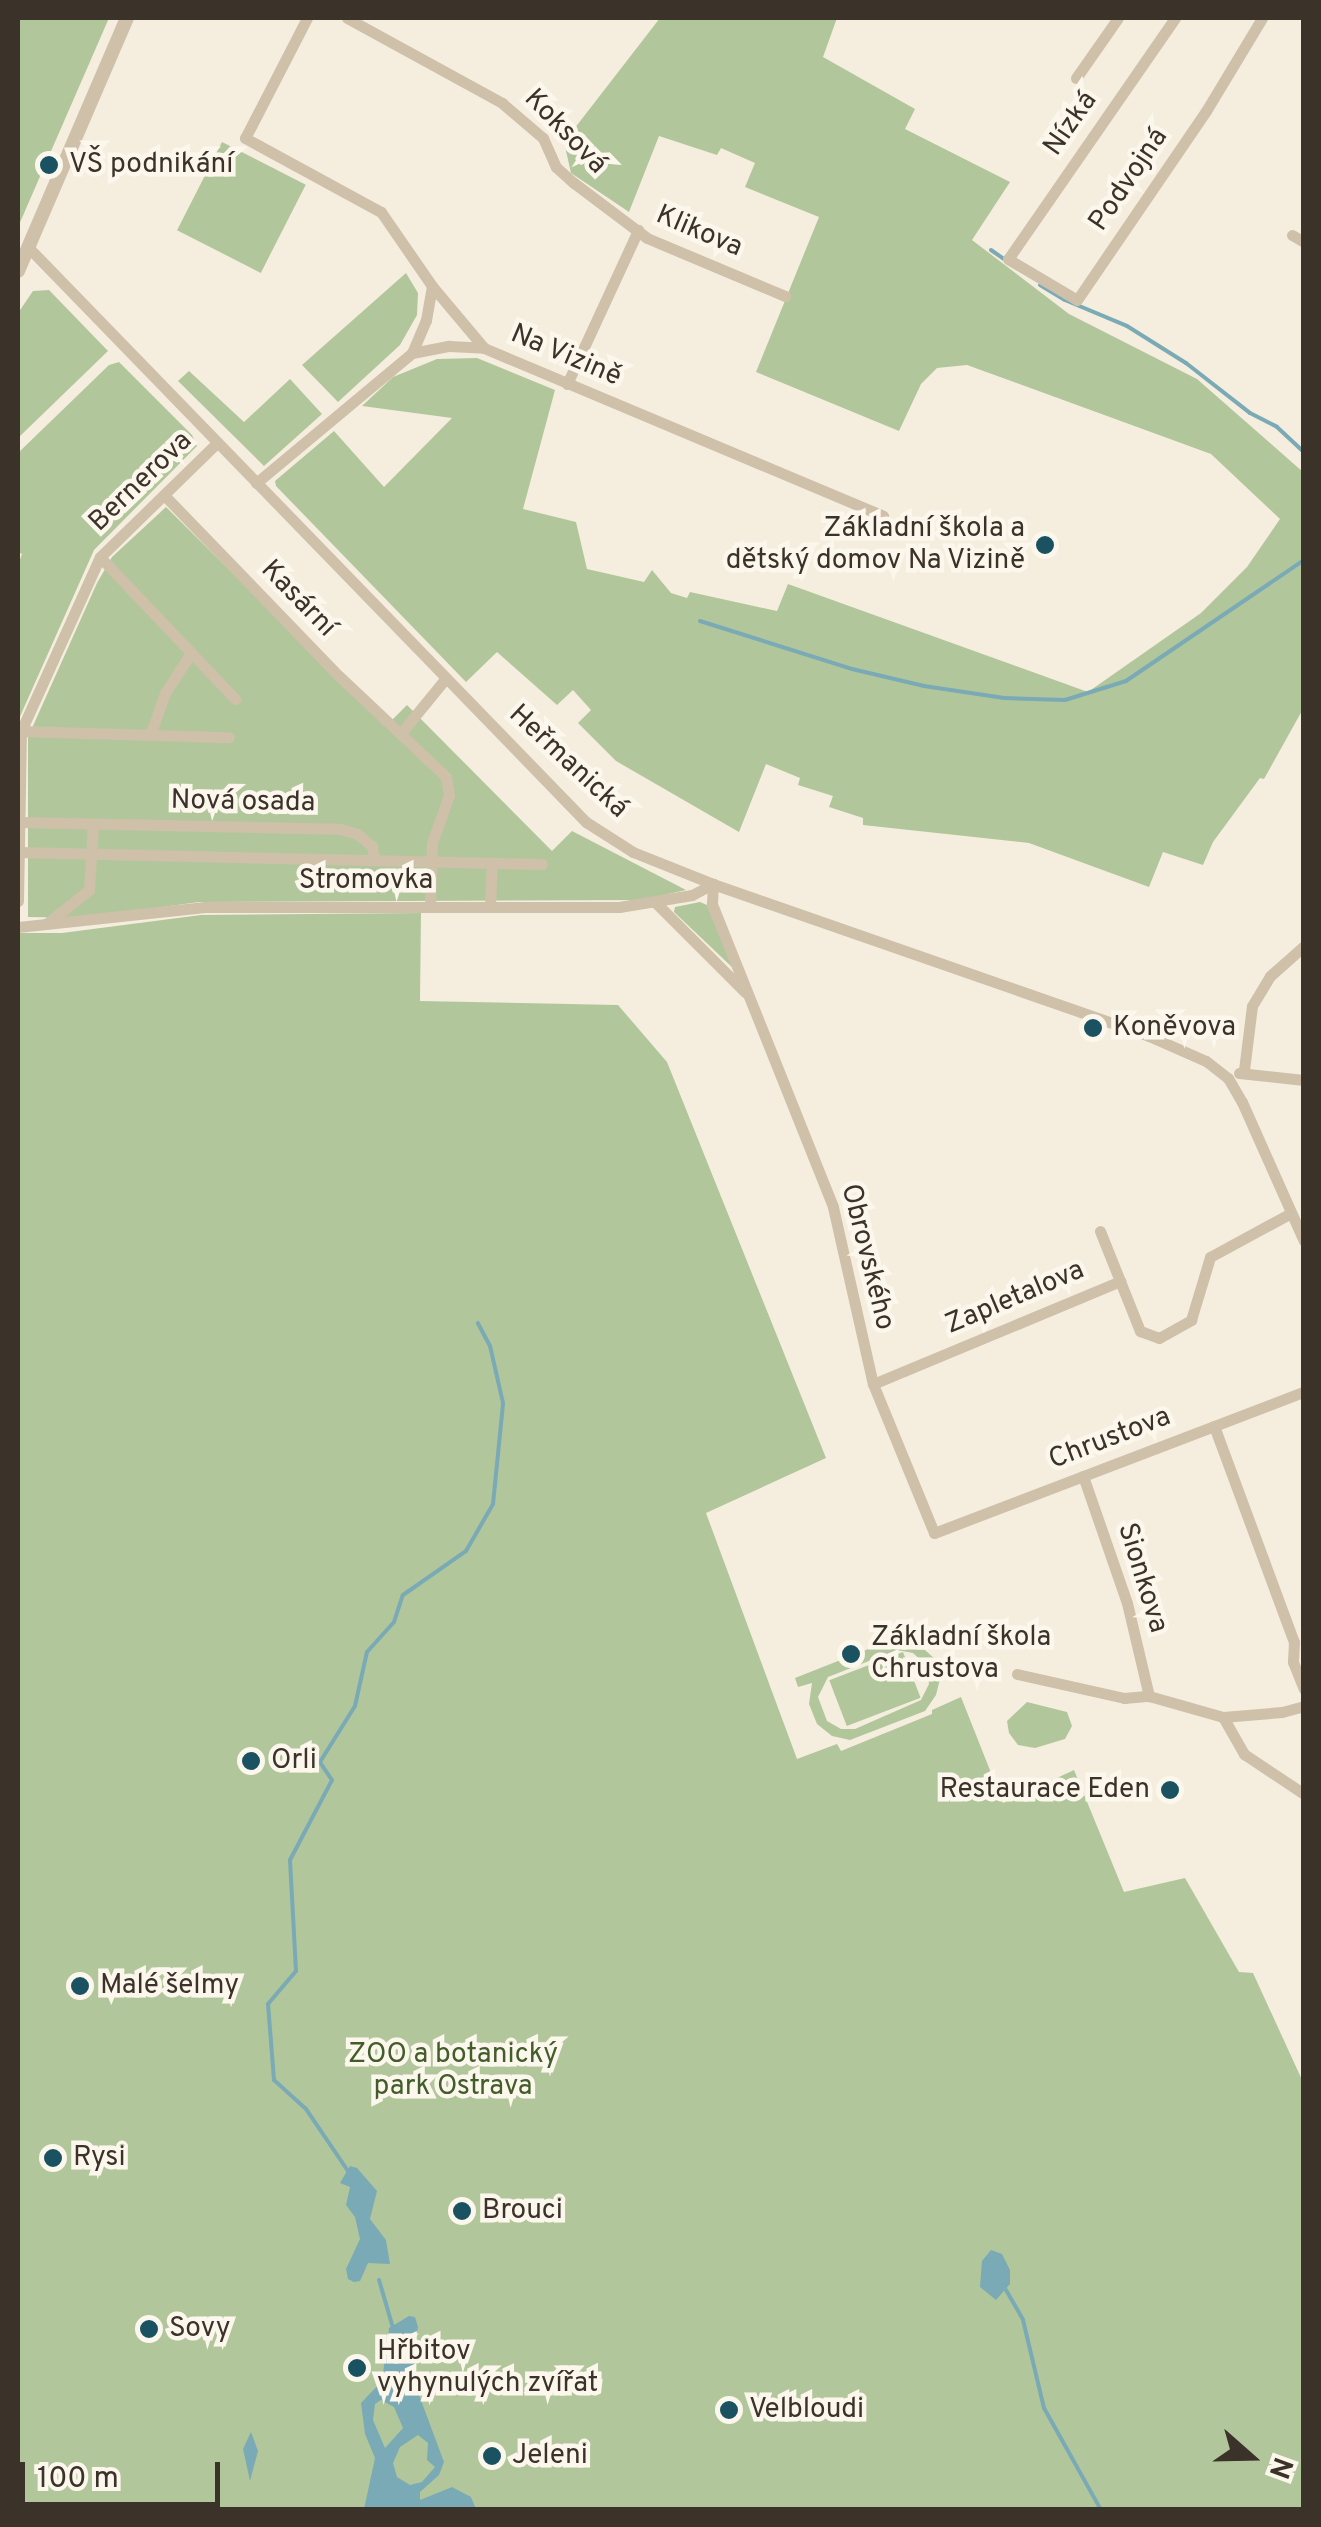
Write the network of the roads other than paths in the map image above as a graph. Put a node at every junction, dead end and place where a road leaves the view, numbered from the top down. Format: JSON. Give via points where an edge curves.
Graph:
{"nodes":[{"id":1,"x":128,"y":18,"type":"edge"},
{"id":2,"x":308,"y":18,"type":"edge"},
{"id":3,"x":347,"y":18,"type":"edge"},
{"id":4,"x":1118,"y":18,"type":"edge"},
{"id":5,"x":1175,"y":18,"type":"edge"},
{"id":6,"x":1262,"y":18,"type":"edge"},
{"id":7,"x":1076,"y":78,"type":"dead end"},
{"id":8,"x":638,"y":230,"type":"junction"},
{"id":9,"x":28,"y":247,"type":"junction"},
{"id":10,"x":1008,"y":259,"type":"joint"},
{"id":11,"x":18,"y":272,"type":"edge"},
{"id":12,"x":432,"y":286,"type":"junction"},
{"id":13,"x":784,"y":296,"type":"dead end"},
{"id":14,"x":484,"y":348,"type":"junction"},
{"id":15,"x":412,"y":353,"type":"junction"},
{"id":16,"x":567,"y":384,"type":"junction"},
{"id":17,"x":217,"y":443,"type":"junction"},
{"id":18,"x":256,"y":483,"type":"junction"},
{"id":19,"x":164,"y":495,"type":"junction"},
{"id":20,"x":883,"y":516,"type":"dead end"},
{"id":21,"x":100,"y":558,"type":"junction"},
{"id":22,"x":191,"y":653,"type":"junction"},
{"id":23,"x":446,"y":678,"type":"junction"},
{"id":24,"x":235,"y":699,"type":"dead end"},
{"id":25,"x":21,"y":732,"type":"junction"},
{"id":26,"x":400,"y":734,"type":"junction"},
{"id":27,"x":150,"y":735,"type":"junction"},
{"id":28,"x":229,"y":738,"type":"dead end"},
{"id":29,"x":19,"y":822,"type":"edge"},
{"id":30,"x":94,"y":824,"type":"junction"},
{"id":31,"x":18,"y":852,"type":"edge"},
{"id":32,"x":94,"y":854,"type":"junction"},
{"id":33,"x":374,"y":860,"type":"junction"},
{"id":34,"x":430,"y":862,"type":"junction"},
{"id":35,"x":492,"y":863,"type":"junction"},
{"id":36,"x":542,"y":864,"type":"dead end"},
{"id":37,"x":713,"y":884,"type":"junction"},
{"id":38,"x":18,"y":901,"type":"edge"},
{"id":39,"x":656,"y":903,"type":"junction"},
{"id":40,"x":490,"y":906,"type":"junction"},
{"id":41,"x":430,"y":907,"type":"junction"},
{"id":42,"x":45,"y":925,"type":"junction"},
{"id":43,"x":18,"y":927,"type":"edge"},
{"id":44,"x":1304,"y":946,"type":"edge"},
{"id":45,"x":748,"y":995,"type":"junction"},
{"id":46,"x":1244,"y":1070,"type":"junction"},
{"id":47,"x":1228,"y":1078,"type":"junction"},
{"id":48,"x":1304,"y":1080,"type":"edge"},
{"id":49,"x":1291,"y":1213,"type":"junction"},
{"id":50,"x":1100,"y":1232,"type":"dead end"},
{"id":51,"x":1304,"y":1241,"type":"edge"},
{"id":52,"x":1120,"y":1281,"type":"junction"},
{"id":53,"x":874,"y":1384,"type":"junction"},
{"id":54,"x":1304,"y":1392,"type":"edge"},
{"id":55,"x":1214,"y":1426,"type":"junction"},
{"id":56,"x":1083,"y":1476,"type":"junction"},
{"id":57,"x":934,"y":1533,"type":"joint"},
{"id":58,"x":1299,"y":1647,"type":"edge"},
{"id":59,"x":1017,"y":1674,"type":"dead end"},
{"id":60,"x":1304,"y":1689,"type":"edge"},
{"id":61,"x":1149,"y":1696,"type":"junction"},
{"id":62,"x":1304,"y":1706,"type":"edge"},
{"id":63,"x":1222,"y":1717,"type":"junction"},
{"id":64,"x":1304,"y":1794,"type":"edge"}],
"edges":[{"from":1,"to":9,"type":"street"},
{"from":2,"to":12,"type":"street","via":[[245,138],[381,212]]},
{"from":3,"to":8,"type":"street","name":"Koksová","via":[[502,102],[543,138],[565,175]]},
{"from":4,"to":7,"type":"street"},
{"from":5,"to":10,"type":"street","name":"Nízká"},
{"from":6,"to":10,"type":"street","name":"Podvojná","via":[[1077,300]]},
{"from":8,"to":13,"type":"street","name":"Klikova"},
{"from":8,"to":16,"type":"street","name":"Klikova"},
{"from":9,"to":11,"type":"street"},
{"from":9,"to":17,"type":"street","name":"Heřmanická"},
{"from":12,"to":14,"type":"street"},
{"from":12,"to":15,"type":"street"},
{"from":14,"to":15,"type":"street","name":"Na Vizině"},
{"from":14,"to":16,"type":"street","name":"Na Vizině"},
{"from":15,"to":18,"type":"street"},
{"from":16,"to":20,"type":"street","name":"Na Vizině"},
{"from":17,"to":18,"type":"street","name":"Heřmanická"},
{"from":17,"to":19,"type":"street","name":"Bernerova"},
{"from":18,"to":23,"type":"street","name":"Heřmanická"},
{"from":19,"to":21,"type":"street","name":"Bernerova"},
{"from":19,"to":26,"type":"street","name":"Kasární"},
{"from":21,"to":22,"type":"street"},
{"from":21,"to":25,"type":"street","name":"Bernerova"},
{"from":22,"to":24,"type":"street"},
{"from":22,"to":27,"type":"street"},
{"from":23,"to":26,"type":"street"},
{"from":23,"to":37,"type":"street","name":"Heřmanická","via":[[586,822],[632,852]]},
{"from":25,"to":27,"type":"street"},
{"from":25,"to":29,"type":"street","name":"Bernerova"},
{"from":26,"to":34,"type":"street","name":"Kasární","via":[[450,784]]},
{"from":27,"to":28,"type":"street"},
{"from":29,"to":30,"type":"street","name":"Nová osada"},
{"from":29,"to":31,"type":"street","name":"Bernerova"},
{"from":30,"to":32,"type":"street"},
{"from":30,"to":33,"type":"street","name":"Nová osada","via":[[340,830],[372,846]]},
{"from":31,"to":32,"type":"street","name":"Nová osada"},
{"from":31,"to":38,"type":"street","name":"Bernerova"},
{"from":32,"to":33,"type":"street","name":"Nová osada"},
{"from":32,"to":42,"type":"street","via":[[89,890]]},
{"from":33,"to":34,"type":"street","name":"Nová osada"},
{"from":34,"to":35,"type":"street","name":"Nová osada"},
{"from":34,"to":41,"type":"street"},
{"from":35,"to":36,"type":"street","name":"Nová osada"},
{"from":35,"to":40,"type":"street"},
{"from":37,"to":39,"type":"street","name":"Stromovka"},
{"from":37,"to":45,"type":"street","name":"Obrovského","via":[[712,904]]},
{"from":37,"to":47,"type":"street","name":"Heřmanická","via":[[1149,1036]]},
{"from":39,"to":40,"type":"street","name":"Stromovka"},
{"from":39,"to":45,"type":"street","name":"Obrovského"},
{"from":40,"to":41,"type":"street","name":"Stromovka"},
{"from":41,"to":42,"type":"street","name":"Stromovka","via":[[205,907]]},
{"from":42,"to":43,"type":"street","name":"Stromovka"},
{"from":44,"to":46,"type":"street","via":[[1270,976],[1252,1006]]},
{"from":45,"to":53,"type":"street","name":"Obrovského","via":[[833,1207]]},
{"from":46,"to":47,"type":"street"},
{"from":46,"to":48,"type":"street"},
{"from":47,"to":49,"type":"street"},
{"from":49,"to":51,"type":"street"},
{"from":49,"to":52,"type":"street","name":"Zapletalova","via":[[1210,1257],[1190,1320],[1159,1338],[1140,1331]]},
{"from":50,"to":52,"type":"street","name":"Zapletalova"},
{"from":52,"to":53,"type":"street","name":"Zapletalova"},
{"from":53,"to":57,"type":"street","name":"Obrovského"},
{"from":54,"to":55,"type":"street","name":"Chrustova"},
{"from":55,"to":56,"type":"street","name":"Chrustova"},
{"from":55,"to":58,"type":"street"},
{"from":56,"to":57,"type":"street","name":"Chrustova"},
{"from":56,"to":61,"type":"street","name":"Sionkova","via":[[1127,1603]]},
{"from":58,"to":60,"type":"street","via":[[1293,1662]]},
{"from":59,"to":61,"type":"street","via":[[1124,1698]]},
{"from":61,"to":63,"type":"street"},
{"from":62,"to":63,"type":"street"},
{"from":63,"to":64,"type":"street","via":[[1244,1754]]}]}
